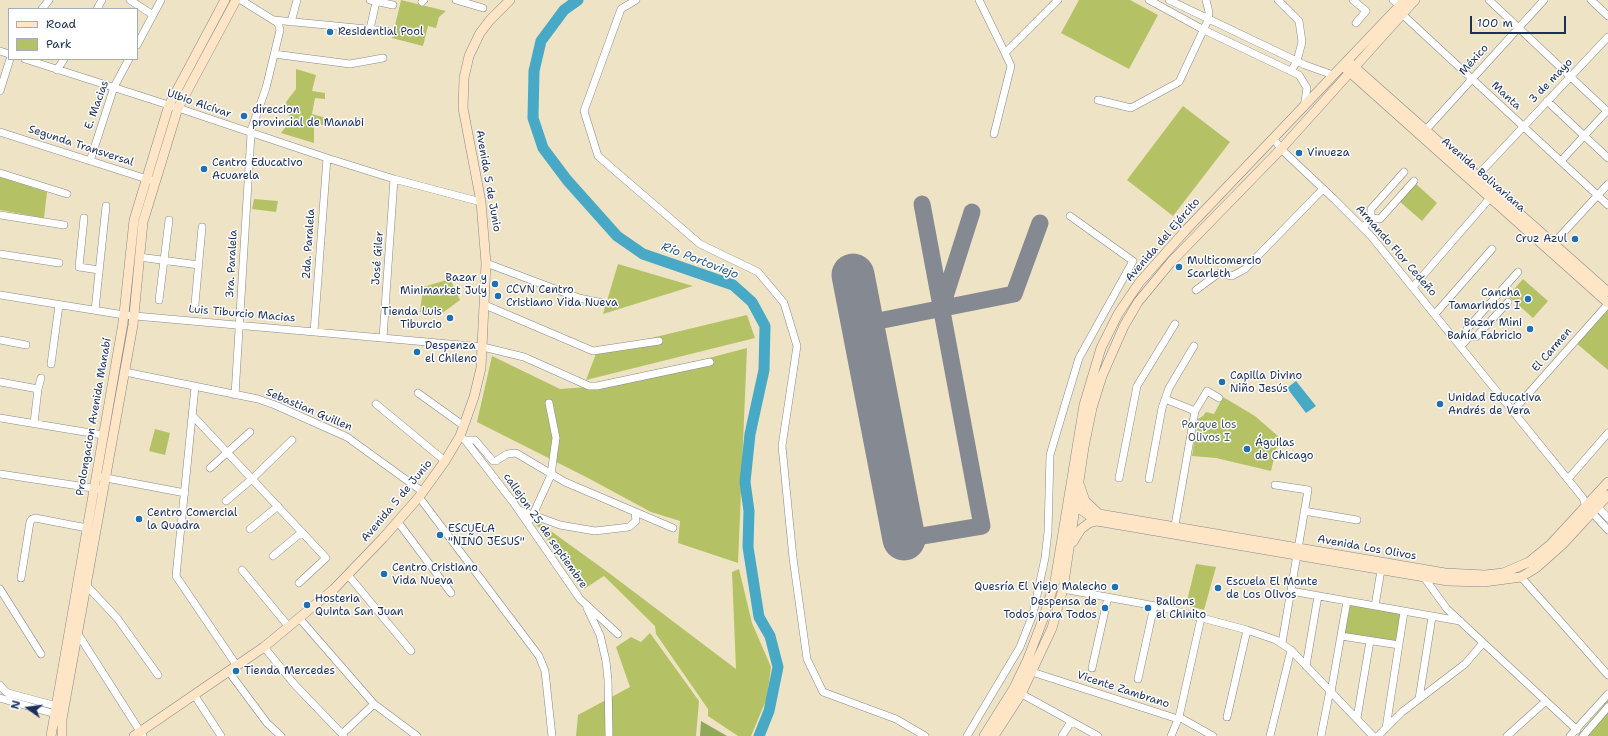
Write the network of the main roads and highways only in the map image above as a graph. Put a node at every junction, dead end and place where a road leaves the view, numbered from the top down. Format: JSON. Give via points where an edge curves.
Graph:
{"nodes":[{"id":1,"x":225,"y":0,"type":"edge"},
{"id":2,"x":236,"y":0,"type":"edge"},
{"id":3,"x":510,"y":0,"type":"edge"},
{"id":4,"x":1415,"y":0,"type":"edge"},
{"id":5,"x":1400,"y":5,"type":"edge"},
{"id":6,"x":1348,"y":66,"type":"junction"},
{"id":7,"x":174,"y":106,"type":"junction"},
{"id":8,"x":1422,"y":133,"type":"junction"},
{"id":9,"x":151,"y":180,"type":"junction"},
{"id":10,"x":1551,"y":246,"type":"junction"},
{"id":11,"x":1608,"y":292,"type":"edge"},
{"id":12,"x":1608,"y":303,"type":"edge"},
{"id":13,"x":101,"y":477,"type":"junction"},
{"id":14,"x":1075,"y":482,"type":"junction"},
{"id":15,"x":1608,"y":482,"type":"edge"},
{"id":16,"x":99,"y":489,"type":"junction"},
{"id":17,"x":1608,"y":495,"type":"edge"},
{"id":18,"x":1076,"y":504,"type":"junction"},
{"id":19,"x":1590,"y":504,"type":"junction"},
{"id":20,"x":1088,"y":515,"type":"junction"},
{"id":21,"x":1098,"y":517,"type":"junction"},
{"id":22,"x":1074,"y":521,"type":"junction"},
{"id":23,"x":1063,"y":533,"type":"junction"},
{"id":24,"x":1069,"y":550,"type":"junction"},
{"id":25,"x":1298,"y":552,"type":"junction"},
{"id":26,"x":82,"y":585,"type":"junction"},
{"id":27,"x":1028,"y":669,"type":"junction"},
{"id":28,"x":1017,"y":691,"type":"junction"},
{"id":29,"x":60,"y":711,"type":"junction"},
{"id":30,"x":139,"y":735,"type":"edge"},
{"id":31,"x":51,"y":736,"type":"edge"},
{"id":32,"x":62,"y":736,"type":"edge"},
{"id":33,"x":984,"y":736,"type":"edge"},
{"id":34,"x":994,"y":736,"type":"edge"}],
"edges":[{"from":1,"to":7,"type":"main road"},
{"from":2,"to":7,"type":"main road"},
{"from":3,"to":30,"type":"main road","name":"Avenida 5 de Junio","via":[[480,34],[469,56],[462,91],[465,123],[481,202],[486,263],[478,383],[462,438],[398,522],[348,575],[289,628]]},
{"from":4,"to":5,"type":"main road","name":"Avenida del Ejército"},
{"from":5,"to":6,"type":"main road","name":"Avenida del Ejército"},
{"from":6,"to":8,"type":"main road","name":"Avenida Bolivariana"},
{"from":6,"to":14,"type":"main road","name":"Avenida del Ejército","via":[[1281,149],[1153,282],[1127,320],[1102,376]]},
{"from":6,"to":14,"type":"main road","name":"Avenida del Ejército","via":[[1333,75],[1185,231],[1139,283],[1118,314],[1101,348],[1090,380],[1084,405]]},
{"from":7,"to":9,"type":"main road","name":"Prolongacion Avenida Manabí"},
{"from":8,"to":10,"type":"main road","name":"Avenida Bolivariana","via":[[1477,176]]},
{"from":8,"to":10,"type":"main road","name":"Avenida Bolivariana","via":[[1490,198]]},
{"from":9,"to":13,"type":"main road","name":"Prolongacion Avenida Manabí","via":[[143,222],[134,316]]},
{"from":9,"to":13,"type":"main road","name":"Prolongacion Avenida Manabí","via":[[134,220],[124,315],[104,435]]},
{"from":10,"to":11,"type":"main road","name":"Avenida Bolivariana"},
{"from":10,"to":12,"type":"main road","name":"Avenida Bolivariana"},
{"from":13,"to":16,"type":"main road","name":"Prolongacion Avenida Manabí"},
{"from":14,"to":18,"type":"main road"},
{"from":14,"to":21,"type":"main road","via":[[1085,501]]},
{"from":14,"to":23,"type":"main road","name":"Avenida del Ejército"},
{"from":15,"to":19,"type":"main road","name":"Avenida Los Olivos"},
{"from":16,"to":26,"type":"main road","name":"Prolongacion Avenida Manabí"},
{"from":16,"to":26,"type":"main road","name":"Prolongacion Avenida Manabí","via":[[87,528]]},
{"from":17,"to":19,"type":"main road","name":"Avenida Los Olivos"},
{"from":18,"to":20,"type":"main road","name":"Avenida Los Olivos"},
{"from":18,"to":22,"type":"main road","name":"Avenida del Ejército"},
{"from":19,"to":25,"type":"main road","name":"Avenida Los Olivos","via":[[1550,546],[1529,562],[1503,573],[1445,573]]},
{"from":19,"to":25,"type":"main road","name":"Avenida Los Olivos","via":[[1547,560],[1521,577],[1484,582],[1448,581]]},
{"from":20,"to":21,"type":"main road","name":"Avenida Los Olivos"},
{"from":20,"to":22,"type":"main road"},
{"from":21,"to":24,"type":"main road","via":[[1081,529]]},
{"from":21,"to":25,"type":"main road","name":"Avenida Los Olivos"},
{"from":22,"to":23,"type":"main road"},
{"from":22,"to":24,"type":"main road","name":"Avenida del Ejército"},
{"from":23,"to":27,"type":"main road","name":"Avenida del Ejército","via":[[1055,581]]},
{"from":24,"to":27,"type":"main road","name":"Avenida del Ejército","via":[[1063,589],[1052,628]]},
{"from":26,"to":29,"type":"main road","name":"Prolongacion Avenida Manabí"},
{"from":26,"to":29,"type":"main road","name":"Prolongacion Avenida Manabí","via":[[78,634]]},
{"from":27,"to":28,"type":"main road","name":"Avenida del Ejército"},
{"from":28,"to":33,"type":"main road","name":"Avenida del Ejército"},
{"from":28,"to":34,"type":"main road","name":"Avenida del Ejército"},
{"from":29,"to":31,"type":"main road","name":"Prolongacion Avenida Manabí"},
{"from":29,"to":32,"type":"main road","name":"Prolongacion Avenida Manabí"}]}
